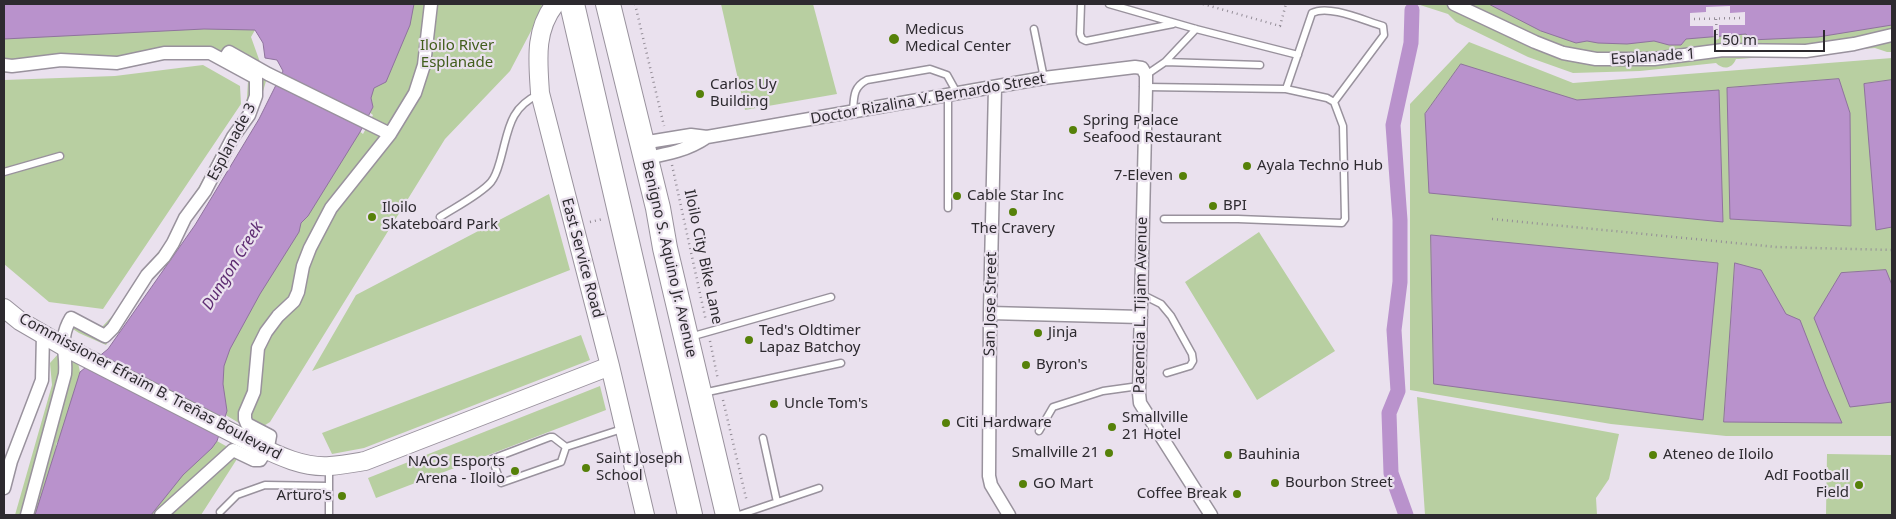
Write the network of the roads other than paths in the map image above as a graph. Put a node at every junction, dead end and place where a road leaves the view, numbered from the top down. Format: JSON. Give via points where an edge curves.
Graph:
{"nodes":[{"id":1,"x":431,"y":4,"type":"edge"},
{"id":2,"x":572,"y":4,"type":"edge"},
{"id":3,"x":608,"y":4,"type":"edge"},
{"id":4,"x":1081,"y":4,"type":"edge"},
{"id":5,"x":1109,"y":4,"type":"edge"},
{"id":6,"x":1454,"y":4,"type":"edge"},
{"id":7,"x":549,"y":7,"type":"edge"},
{"id":8,"x":1176,"y":23,"type":"junction"},
{"id":9,"x":1034,"y":29,"type":"dead end"},
{"id":10,"x":1196,"y":29,"type":"junction"},
{"id":11,"x":1892,"y":35,"type":"edge"},
{"id":12,"x":1298,"y":55,"type":"junction"},
{"id":13,"x":224,"y":59,"type":"junction"},
{"id":14,"x":1165,"y":62,"type":"junction"},
{"id":15,"x":4,"y":65,"type":"edge"},
{"id":16,"x":1260,"y":66,"type":"dead end"},
{"id":17,"x":1044,"y":78,"type":"junction"},
{"id":18,"x":1146,"y":81,"type":"junction"},
{"id":19,"x":995,"y":87,"type":"junction"},
{"id":20,"x":1286,"y":89,"type":"junction"},
{"id":21,"x":540,"y":93,"type":"junction"},
{"id":22,"x":953,"y":95,"type":"junction"},
{"id":23,"x":1334,"y":102,"type":"junction"},
{"id":24,"x":853,"y":112,"type":"junction"},
{"id":25,"x":390,"y":134,"type":"junction"},
{"id":26,"x":707,"y":137,"type":"junction"},
{"id":27,"x":644,"y":151,"type":"junction"},
{"id":28,"x":60,"y":156,"type":"dead end"},
{"id":29,"x":4,"y":172,"type":"edge"},
{"id":30,"x":948,"y":208,"type":"dead end"},
{"id":31,"x":440,"y":217,"type":"dead end"},
{"id":32,"x":1164,"y":219,"type":"dead end"},
{"id":33,"x":1141,"y":294,"type":"junction"},
{"id":34,"x":831,"y":296,"type":"dead end"},
{"id":35,"x":4,"y":308,"type":"edge"},
{"id":36,"x":990,"y":313,"type":"junction"},
{"id":37,"x":1141,"y":317,"type":"junction"},
{"id":38,"x":43,"y":334,"type":"junction"},
{"id":39,"x":697,"y":335,"type":"junction"},
{"id":40,"x":64,"y":346,"type":"junction"},
{"id":41,"x":841,"y":363,"type":"dead end"},
{"id":42,"x":610,"y":366,"type":"junction"},
{"id":43,"x":1167,"y":374,"type":"dead end"},
{"id":44,"x":1139,"y":386,"type":"junction"},
{"id":45,"x":710,"y":392,"type":"junction"},
{"id":46,"x":624,"y":428,"type":"junction"},
{"id":47,"x":1039,"y":431,"type":"dead end"},
{"id":48,"x":763,"y":438,"type":"dead end"},
{"id":49,"x":566,"y":447,"type":"junction"},
{"id":50,"x":261,"y":448,"type":"junction"},
{"id":51,"x":329,"y":466,"type":"junction"},
{"id":52,"x":329,"y":486,"type":"junction"},
{"id":53,"x":4,"y":488,"type":"edge"},
{"id":54,"x":820,"y":488,"type":"dead end"},
{"id":55,"x":777,"y":502,"type":"junction"},
{"id":56,"x":220,"y":512,"type":"dead end"},
{"id":57,"x":739,"y":514,"type":"edge"},
{"id":58,"x":27,"y":515,"type":"edge"},
{"id":59,"x":161,"y":515,"type":"edge"},
{"id":60,"x":329,"y":515,"type":"edge"},
{"id":61,"x":644,"y":515,"type":"edge"},
{"id":62,"x":690,"y":515,"type":"edge"},
{"id":63,"x":739,"y":515,"type":"edge"},
{"id":64,"x":1009,"y":515,"type":"edge"},
{"id":65,"x":1211,"y":515,"type":"edge"}],
"edges":[{"from":1,"to":25,"type":"street","via":[[420,81],[410,104]]},
{"from":2,"to":62,"type":"highway"},
{"from":3,"to":27,"type":"highway","name":"Benigno S. Aquino Jr. Avenue"},
{"from":4,"to":8,"type":"lane","via":[[1080,34],[1086,41]]},
{"from":5,"to":8,"type":"lane"},
{"from":6,"to":11,"type":"street","name":"Esplanade 1","via":[[1556,50],[1596,59],[1654,60],[1723,50],[1806,51]]},
{"from":7,"to":21,"type":"main road","name":"East Service Road","via":[[538,40]]},
{"from":8,"to":10,"type":"lane"},
{"from":9,"to":17,"type":"lane"},
{"from":10,"to":12,"type":"lane"},
{"from":10,"to":14,"type":"lane"},
{"from":12,"to":20,"type":"lane"},
{"from":12,"to":23,"type":"lane","via":[[1312,13],[1317,11],[1337,12],[1383,26],[1384,36]]},
{"from":13,"to":15,"type":"street","name":"Esplanade 3","via":[[210,53],[164,53],[117,63],[62,60]]},
{"from":13,"to":25,"type":"street","via":[[229,52]]},
{"from":13,"to":40,"type":"street","name":"Esplanade 3","via":[[256,78],[256,96],[249,115],[233,137],[173,243],[147,275],[113,328],[105,336],[72,318],[64,330]]},
{"from":14,"to":16,"type":"lane"},
{"from":14,"to":18,"type":"lane"},
{"from":17,"to":18,"type":"street","name":"Doctor Rizalina V. Bernardo Street","via":[[1135,67],[1142,68]]},
{"from":17,"to":19,"type":"street","name":"Doctor Rizalina V. Bernardo Street"},
{"from":18,"to":20,"type":"lane"},
{"from":18,"to":33,"type":"street","name":"Pacencia L. Tijam Avenue"},
{"from":19,"to":22,"type":"street","name":"Doctor Rizalina V. Bernardo Street"},
{"from":19,"to":36,"type":"street","name":"San Jose Street"},
{"from":20,"to":23,"type":"lane"},
{"from":21,"to":31,"type":"lane","via":[[524,103],[513,116],[492,182]]},
{"from":21,"to":42,"type":"main road","name":"East Service Road"},
{"from":22,"to":24,"type":"street","name":"Doctor Rizalina V. Bernardo Street"},
{"from":22,"to":24,"type":"lane","via":[[946,75],[930,69],[861,83],[854,95]]},
{"from":22,"to":30,"type":"lane"},
{"from":23,"to":32,"type":"lane","via":[[1343,126],[1345,219],[1342,223]]},
{"from":24,"to":26,"type":"street","name":"Doctor Rizalina V. Bernardo Street"},
{"from":25,"to":50,"type":"street","via":[[331,208],[310,248],[294,300],[270,327],[258,348],[254,392],[245,419],[247,424],[270,436]]},
{"from":26,"to":27,"type":"street","name":"Doctor Rizalina V. Bernardo Street","via":[[691,135],[667,139]]},
{"from":26,"to":27,"type":"street","name":"Doctor Rizalina V. Bernardo Street","via":[[694,146],[670,153]]},
{"from":27,"to":39,"type":"highway","name":"Benigno S. Aquino Jr. Avenue"},
{"from":28,"to":29,"type":"lane"},
{"from":33,"to":37,"type":"street","name":"Pacencia L. Tijam Avenue"},
{"from":33,"to":43,"type":"lane","via":[[1161,304],[1192,354],[1190,366]]},
{"from":34,"to":39,"type":"lane"},
{"from":35,"to":38,"type":"main road","name":"Commissioner Efraim B. Treñas Boulevard"},
{"from":36,"to":37,"type":"street"},
{"from":36,"to":64,"type":"street","name":"San Jose Street","via":[[989,476]]},
{"from":37,"to":44,"type":"street","name":"Pacencia L. Tijam Avenue"},
{"from":38,"to":40,"type":"main road","name":"Commissioner Efraim B. Treñas Boulevard"},
{"from":38,"to":53,"type":"street","via":[[42,380]]},
{"from":39,"to":45,"type":"highway","name":"Benigno S. Aquino Jr. Avenue"},
{"from":40,"to":50,"type":"main road","name":"Commissioner Efraim B. Treñas Boulevard"},
{"from":40,"to":58,"type":"street","via":[[65,374]]},
{"from":41,"to":45,"type":"lane"},
{"from":42,"to":46,"type":"main road","name":"East Service Road"},
{"from":42,"to":51,"type":"main road","name":"Commissioner Efraim B. Treñas Boulevard","via":[[365,461]]},
{"from":44,"to":47,"type":"lane","via":[[1103,391],[1053,407]]},
{"from":44,"to":65,"type":"street","name":"Pacencia L. Tijam Avenue","via":[[1144,412]]},
{"from":45,"to":57,"type":"highway","name":"Benigno S. Aquino Jr. Avenue"},
{"from":46,"to":49,"type":"lane"},
{"from":46,"to":61,"type":"main road","name":"East Service Road"},
{"from":48,"to":55,"type":"lane"},
{"from":49,"to":49,"type":"lane","via":[[550,437],[492,461],[504,484],[561,462]]},
{"from":50,"to":51,"type":"main road","name":"Commissioner Efraim B. Treñas Boulevard","via":[[303,464]]},
{"from":50,"to":59,"type":"street","via":[[260,460],[232,450]]},
{"from":51,"to":52,"type":"lane"},
{"from":52,"to":56,"type":"lane","via":[[265,485],[237,495]]},
{"from":52,"to":60,"type":"lane"},
{"from":54,"to":55,"type":"lane"},
{"from":55,"to":57,"type":"lane"},
{"from":57,"to":63,"type":"lane"}]}
